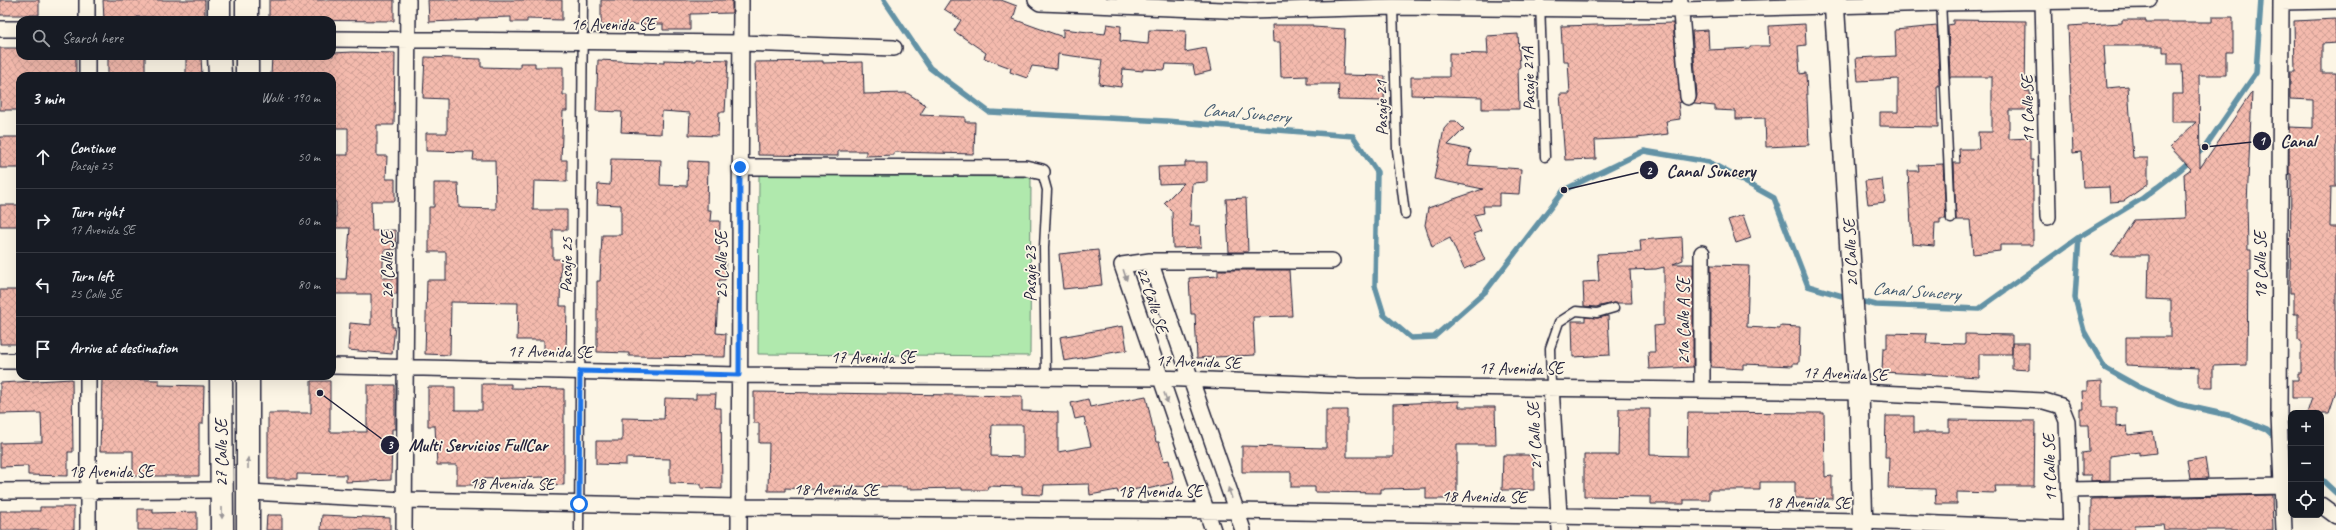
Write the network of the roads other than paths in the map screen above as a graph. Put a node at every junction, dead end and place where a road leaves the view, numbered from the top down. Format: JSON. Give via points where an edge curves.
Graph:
{"nodes":[{"id":1,"x":87,"y":0,"type":"edge"},
{"id":2,"x":219,"y":0,"type":"edge"},
{"id":3,"x":247,"y":0,"type":"edge"},
{"id":4,"x":408,"y":0,"type":"edge"},
{"id":5,"x":583,"y":0,"type":"edge"},
{"id":6,"x":741,"y":0,"type":"edge"},
{"id":7,"x":1036,"y":0,"type":"edge"},
{"id":8,"x":2149,"y":0,"type":"edge"},
{"id":9,"x":1941,"y":1,"type":"edge"},
{"id":10,"x":2043,"y":1,"type":"edge"},
{"id":11,"x":2280,"y":1,"type":"edge"},
{"id":12,"x":2336,"y":1,"type":"edge"},
{"id":13,"x":1119,"y":2,"type":"edge"},
{"id":14,"x":1393,"y":3,"type":"edge"},
{"id":15,"x":1834,"y":3,"type":"edge"},
{"id":16,"x":1250,"y":5,"type":"edge"},
{"id":17,"x":1540,"y":5,"type":"edge"},
{"id":18,"x":1680,"y":5,"type":"edge"},
{"id":19,"x":87,"y":16,"type":"edge"},
{"id":20,"x":219,"y":16,"type":"edge"},
{"id":21,"x":247,"y":16,"type":"edge"},
{"id":22,"x":0,"y":29,"type":"edge"},
{"id":23,"x":16,"y":29,"type":"edge"},
{"id":24,"x":336,"y":39,"type":"edge"},
{"id":25,"x":408,"y":40,"type":"junction"},
{"id":26,"x":583,"y":43,"type":"junction"},
{"id":27,"x":742,"y":43,"type":"junction"},
{"id":28,"x":894,"y":48,"type":"dead end"},
{"id":29,"x":87,"y":60,"type":"edge"},
{"id":30,"x":220,"y":60,"type":"edge"},
{"id":31,"x":247,"y":60,"type":"edge"},
{"id":32,"x":87,"y":72,"type":"edge"},
{"id":33,"x":220,"y":72,"type":"edge"},
{"id":34,"x":248,"y":72,"type":"edge"},
{"id":35,"x":1688,"y":97,"type":"dead end"},
{"id":36,"x":1545,"y":157,"type":"dead end"},
{"id":37,"x":740,"y":167,"type":"junction"},
{"id":38,"x":1042,"y":172,"type":"joint"},
{"id":39,"x":1405,"y":214,"type":"dead end"},
{"id":40,"x":2048,"y":217,"type":"dead end"},
{"id":41,"x":1951,"y":219,"type":"dead end"},
{"id":42,"x":1702,"y":253,"type":"dead end"},
{"id":43,"x":1150,"y":261,"type":"junction"},
{"id":44,"x":1332,"y":261,"type":"dead end"},
{"id":45,"x":1614,"y":308,"type":"dead end"},
{"id":46,"x":0,"y":361,"type":"edge"},
{"id":47,"x":16,"y":361,"type":"edge"},
{"id":48,"x":336,"y":366,"type":"edge"},
{"id":49,"x":405,"y":367,"type":"junction"},
{"id":50,"x":580,"y":371,"type":"junction"},
{"id":51,"x":739,"y":375,"type":"junction"},
{"id":52,"x":1046,"y":377,"type":"junction"},
{"id":53,"x":1159,"y":378,"type":"junction"},
{"id":54,"x":1192,"y":379,"type":"junction"},
{"id":55,"x":88,"y":380,"type":"edge"},
{"id":56,"x":221,"y":380,"type":"edge"},
{"id":57,"x":248,"y":380,"type":"edge"},
{"id":58,"x":1551,"y":387,"type":"junction"},
{"id":59,"x":1702,"y":389,"type":"junction"},
{"id":60,"x":1859,"y":392,"type":"junction"},
{"id":61,"x":2061,"y":406,"type":"joint"},
{"id":62,"x":2285,"y":481,"type":"edge"},
{"id":63,"x":88,"y":490,"type":"junction"},
{"id":64,"x":222,"y":490,"type":"junction"},
{"id":65,"x":2069,"y":490,"type":"junction"},
{"id":66,"x":0,"y":491,"type":"edge"},
{"id":67,"x":248,"y":492,"type":"junction"},
{"id":68,"x":404,"y":500,"type":"junction"},
{"id":69,"x":579,"y":504,"type":"junction"},
{"id":70,"x":739,"y":507,"type":"junction"},
{"id":71,"x":2324,"y":507,"type":"edge"},
{"id":72,"x":1206,"y":511,"type":"junction"},
{"id":73,"x":1236,"y":511,"type":"junction"},
{"id":74,"x":2336,"y":516,"type":"edge"},
{"id":75,"x":1559,"y":523,"type":"edge"},
{"id":76,"x":1862,"y":526,"type":"edge"},
{"id":77,"x":2071,"y":529,"type":"edge"},
{"id":78,"x":88,"y":530,"type":"edge"},
{"id":79,"x":222,"y":530,"type":"edge"},
{"id":80,"x":248,"y":530,"type":"edge"},
{"id":81,"x":404,"y":530,"type":"edge"},
{"id":82,"x":579,"y":530,"type":"edge"},
{"id":83,"x":739,"y":530,"type":"edge"},
{"id":84,"x":1213,"y":530,"type":"edge"},
{"id":85,"x":1243,"y":530,"type":"edge"},
{"id":86,"x":2284,"y":530,"type":"edge"}],
"edges":[{"from":1,"to":19,"type":"street"},
{"from":2,"to":20,"type":"main road"},
{"from":3,"to":21,"type":"main road"},
{"from":4,"to":25,"type":"street","name":"26 Calle SE"},
{"from":5,"to":26,"type":"lane","name":"Pasaje 25"},
{"from":6,"to":27,"type":"street","name":"25 Calle SE"},
{"from":7,"to":13,"type":"street","via":[[1040,3]]},
{"from":8,"to":10,"type":"street"},
{"from":9,"to":10,"type":"street"},
{"from":9,"to":15,"type":"street"},
{"from":9,"to":41,"type":"lane"},
{"from":10,"to":40,"type":"street","name":"19 Calle SE"},
{"from":11,"to":12,"type":"street"},
{"from":11,"to":62,"type":"street","name":"18 Calle SE","via":[[2279,416],[2281,460]]},
{"from":13,"to":16,"type":"street"},
{"from":14,"to":16,"type":"street"},
{"from":14,"to":17,"type":"street"},
{"from":14,"to":39,"type":"lane","name":"Pasaje 21","via":[[1397,150]]},
{"from":15,"to":18,"type":"street"},
{"from":15,"to":60,"type":"street","name":"20 Calle SE"},
{"from":17,"to":18,"type":"street"},
{"from":17,"to":36,"type":"lane","name":"Pasaje 21A"},
{"from":18,"to":35,"type":"street"},
{"from":22,"to":23,"type":"street"},
{"from":24,"to":25,"type":"street","name":"16 Avenida SE"},
{"from":25,"to":26,"type":"street","name":"16 Avenida SE"},
{"from":25,"to":49,"type":"street","name":"26 Calle SE"},
{"from":26,"to":27,"type":"street","name":"16 Avenida SE"},
{"from":26,"to":50,"type":"lane","name":"Pasaje 25"},
{"from":27,"to":28,"type":"street","name":"16 Avenida SE"},
{"from":27,"to":37,"type":"street","name":"25 Calle SE"},
{"from":29,"to":32,"type":"street"},
{"from":30,"to":33,"type":"main road"},
{"from":31,"to":34,"type":"main road"},
{"from":37,"to":38,"type":"street","via":[[1025,168]]},
{"from":37,"to":51,"type":"street","name":"25 Calle SE"},
{"from":38,"to":52,"type":"lane","name":"Pasaje 23","via":[[1047,190],[1044,248]]},
{"from":42,"to":59,"type":"street","name":"21a Calle A SE"},
{"from":43,"to":44,"type":"street"},
{"from":43,"to":53,"type":"street","name":"22 Calle SE","one_way":true,"via":[[1122,265]]},
{"from":43,"to":54,"type":"street","name":"22 Calle SE"},
{"from":45,"to":58,"type":"lane","via":[[1597,313],[1576,311],[1559,322],[1550,348]]},
{"from":46,"to":47,"type":"street"},
{"from":48,"to":49,"type":"street","name":"17 Avenida SE"},
{"from":49,"to":50,"type":"street","name":"17 Avenida SE"},
{"from":49,"to":68,"type":"street","name":"26 Calle SE"},
{"from":50,"to":51,"type":"street","name":"17 Avenida SE"},
{"from":50,"to":69,"type":"lane","name":"Pasaje 25"},
{"from":51,"to":52,"type":"street","name":"17 Avenida SE"},
{"from":51,"to":70,"type":"street","name":"25 Calle SE"},
{"from":52,"to":53,"type":"street","name":"17 Avenida SE"},
{"from":53,"to":54,"type":"street","name":"17 Avenida SE"},
{"from":53,"to":72,"type":"street","name":"22 Calle SE","one_way":true},
{"from":54,"to":58,"type":"street","name":"17 Avenida SE","via":[[1357,386]]},
{"from":73,"to":54,"type":"street","name":"22 Calle SE","one_way":true},
{"from":55,"to":63,"type":"street"},
{"from":56,"to":64,"type":"main road","name":"27 Calle SE"},
{"from":67,"to":57,"type":"main road","name":"27 Calle SE","one_way":true},
{"from":58,"to":59,"type":"street","name":"17 Avenida SE"},
{"from":58,"to":75,"type":"street","name":"21 Calle SE"},
{"from":59,"to":60,"type":"street","name":"17 Avenida SE"},
{"from":60,"to":61,"type":"street","name":"17 Avenida SE","via":[[2044,401]]},
{"from":60,"to":76,"type":"street","name":"20 Calle SE"},
{"from":61,"to":65,"type":"street","name":"19 Calle SE","via":[[2067,421]]},
{"from":62,"to":65,"type":"street"},
{"from":62,"to":86,"type":"street","name":"18 Calle SE"},
{"from":63,"to":64,"type":"street","name":"18 Avenida SE"},
{"from":63,"to":66,"type":"street","name":"18 Avenida SE"},
{"from":63,"to":78,"type":"street"},
{"from":64,"to":79,"type":"main road","name":"27 Calle SE","one_way":true},
{"from":65,"to":77,"type":"street","name":"19 Calle SE"},
{"from":67,"to":68,"type":"street","name":"18 Avenida SE"},
{"from":67,"to":80,"type":"main road","name":"27 Calle SE"},
{"from":68,"to":69,"type":"street","name":"18 Avenida SE"},
{"from":68,"to":81,"type":"street","name":"26 Calle SE"},
{"from":69,"to":70,"type":"street","name":"18 Avenida SE"},
{"from":69,"to":82,"type":"lane","name":"Pasaje 25"},
{"from":70,"to":72,"type":"street","name":"18 Avenida SE"},
{"from":70,"to":83,"type":"street","name":"25 Calle SE"},
{"from":71,"to":74,"type":"street"},
{"from":72,"to":73,"type":"street","name":"18 Avenida SE"},
{"from":72,"to":84,"type":"street","name":"22 Calle SE"},
{"from":73,"to":75,"type":"street","name":"18 Avenida SE"},
{"from":73,"to":85,"type":"street","name":"22 Calle SE"},
{"from":75,"to":76,"type":"street","name":"18 Avenida SE"},
{"from":76,"to":77,"type":"street","name":"18 Avenida SE"}]}
